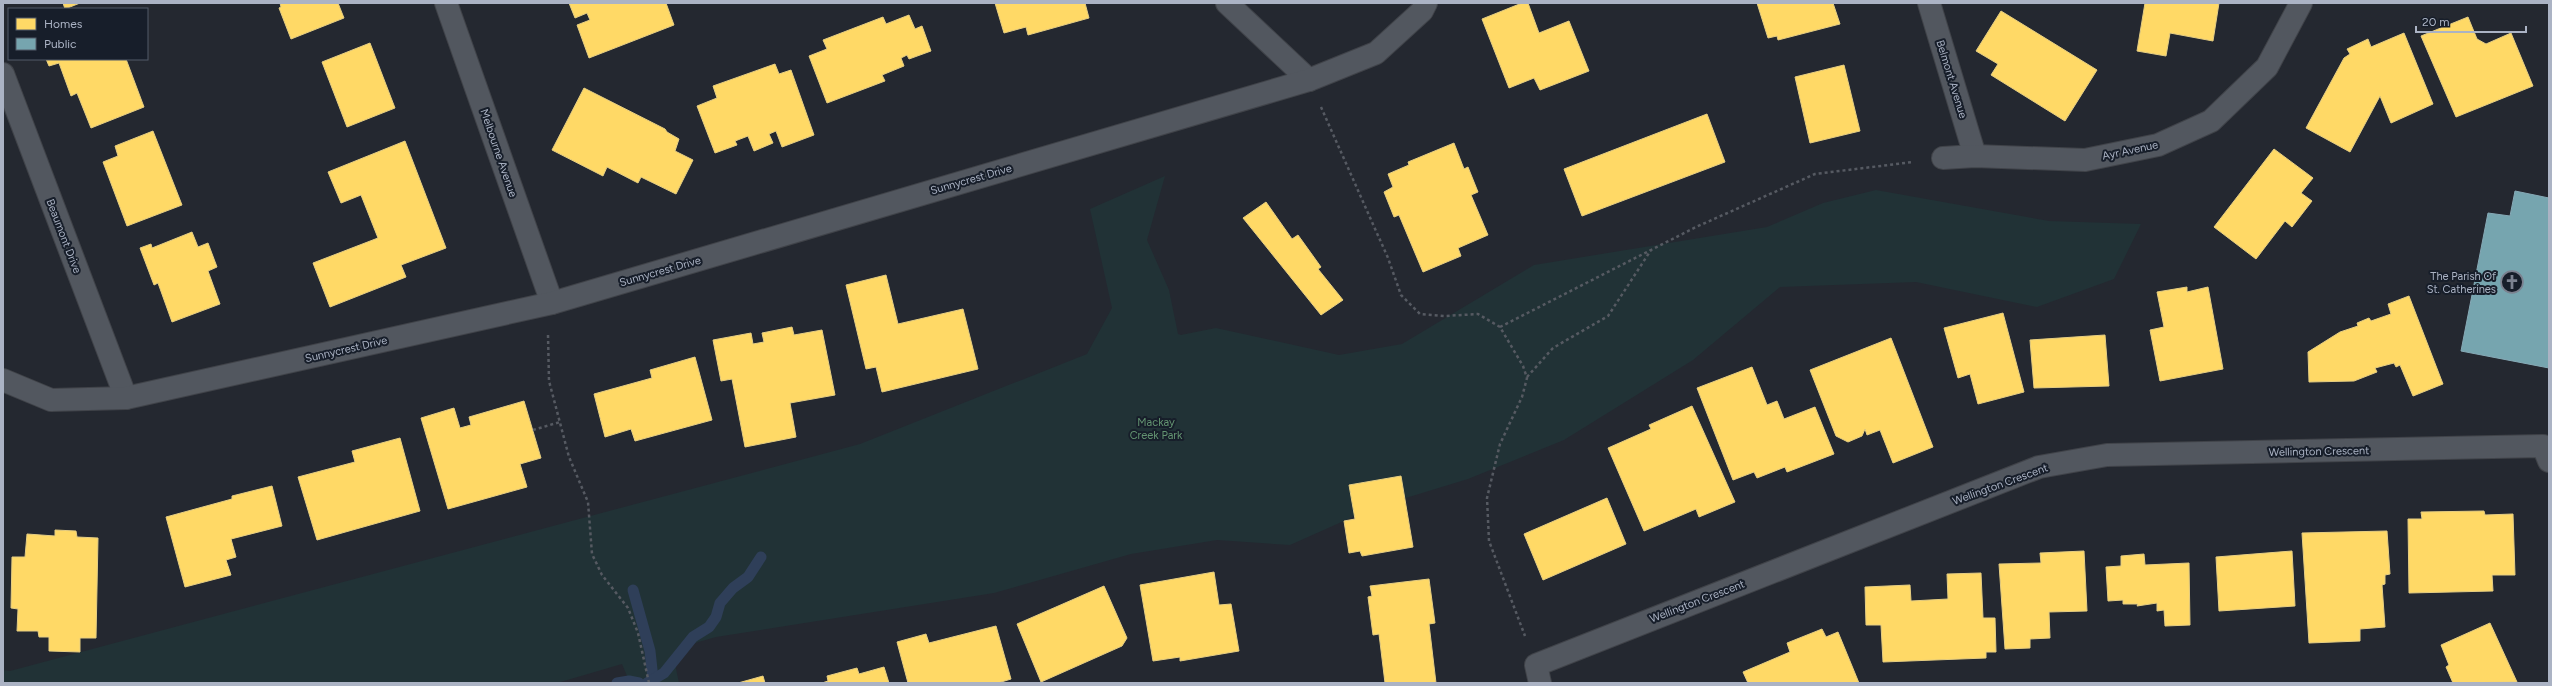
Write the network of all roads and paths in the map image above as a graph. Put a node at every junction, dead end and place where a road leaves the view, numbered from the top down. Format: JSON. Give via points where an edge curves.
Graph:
{"nodes":[{"id":1,"x":446,"y":3,"type":"edge"},
{"id":2,"x":1227,"y":3,"type":"edge"},
{"id":3,"x":1426,"y":3,"type":"edge"},
{"id":4,"x":1929,"y":3,"type":"edge"},
{"id":5,"x":2301,"y":3,"type":"edge"},
{"id":6,"x":3,"y":74,"type":"edge"},
{"id":7,"x":1309,"y":80,"type":"junction"},
{"id":8,"x":1975,"y":156,"type":"junction"},
{"id":9,"x":1943,"y":158,"type":"joint"},
{"id":10,"x":1651,"y":250,"type":"junction"},
{"id":11,"x":552,"y":303,"type":"junction"},
{"id":12,"x":1500,"y":327,"type":"junction"},
{"id":13,"x":1527,"y":378,"type":"junction"},
{"id":14,"x":3,"y":380,"type":"edge"},
{"id":15,"x":126,"y":398,"type":"junction"},
{"id":16,"x":560,"y":422,"type":"junction"},
{"id":17,"x":533,"y":430,"type":"dead end"},
{"id":18,"x":2549,"y":461,"type":"edge"},
{"id":19,"x":1538,"y":674,"type":"edge"},
{"id":20,"x":649,"y":683,"type":"edge"}],
"edges":[{"from":1,"to":11,"type":"street","name":"Melbourne Avenue"},
{"from":2,"to":7,"type":"street"},
{"from":3,"to":7,"type":"street","name":"Sunnycrest Drive","via":[[1422,11],[1376,54]]},
{"from":4,"to":8,"type":"street","name":"Belmont Avenue"},
{"from":5,"to":8,"type":"street","name":"Ayr Avenue","via":[[2267,67],[2211,121],[2158,145],[2085,160]]},
{"from":6,"to":15,"type":"street","name":"Beaumont Drive"},
{"from":7,"to":11,"type":"street","name":"Sunnycrest Drive"},
{"from":7,"to":12,"type":"path","via":[[1388,258],[1401,295],[1420,314],[1478,314]]},
{"from":8,"to":9,"type":"street","name":"Ayr Avenue"},
{"from":9,"to":10,"type":"path","via":[[1815,174]]},
{"from":10,"to":12,"type":"path"},
{"from":10,"to":13,"type":"path","via":[[1608,316],[1553,348]]},
{"from":11,"to":15,"type":"street","name":"Sunnycrest Drive"},
{"from":11,"to":16,"type":"path","via":[[547,345],[549,381]]},
{"from":12,"to":13,"type":"path","via":[[1523,366]]},
{"from":13,"to":19,"type":"path","via":[[1522,397],[1500,444],[1486,498],[1486,525],[1489,541]]},
{"from":14,"to":15,"type":"street","name":"Sunnycrest Drive","via":[[51,400]]},
{"from":16,"to":17,"type":"path"},
{"from":16,"to":20,"type":"path","via":[[569,457],[588,502],[592,554],[602,575],[628,608],[638,633]]},
{"from":18,"to":19,"type":"street","name":"Wellington Crescent","via":[[2543,446],[2107,455],[2039,467]]}]}
